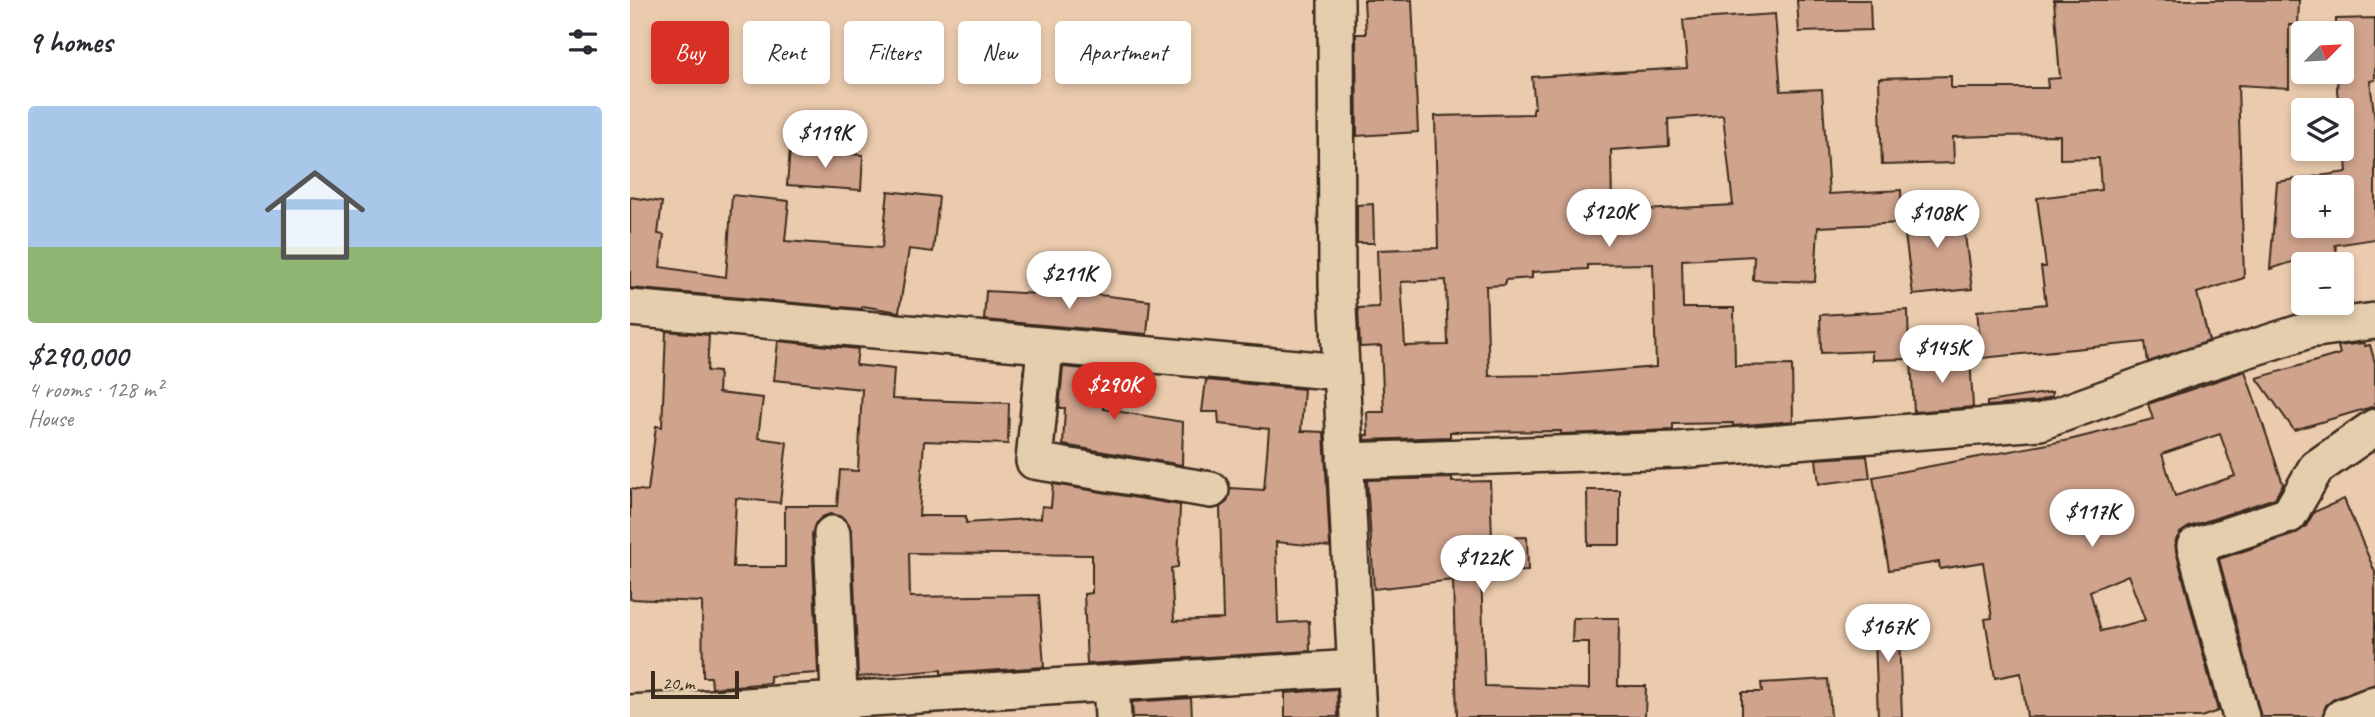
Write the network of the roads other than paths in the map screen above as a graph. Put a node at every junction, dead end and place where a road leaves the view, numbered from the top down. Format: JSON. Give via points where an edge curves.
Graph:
{"nodes":[{"id":1,"x":1336,"y":0,"type":"edge"},
{"id":2,"x":630,"y":308,"type":"edge"},
{"id":3,"x":2375,"y":321,"type":"edge"},
{"id":4,"x":1045,"y":347,"type":"junction"},
{"id":5,"x":1341,"y":372,"type":"junction"},
{"id":6,"x":2375,"y":428,"type":"edge"},
{"id":7,"x":1345,"y":461,"type":"junction"},
{"id":8,"x":1211,"y":490,"type":"dead end"},
{"id":9,"x":832,"y":534,"type":"dead end"},
{"id":10,"x":1355,"y":668,"type":"junction"},
{"id":11,"x":1112,"y":700,"type":"edge"},
{"id":12,"x":2375,"y":704,"type":"edge"},
{"id":13,"x":839,"y":709,"type":"edge"},
{"id":14,"x":630,"y":713,"type":"edge"},
{"id":15,"x":1358,"y":717,"type":"edge"},
{"id":16,"x":2241,"y":717,"type":"edge"},
{"id":17,"x":2342,"y":717,"type":"edge"}],
"edges":[{"from":1,"to":5,"type":"street"},
{"from":2,"to":4,"type":"street"},
{"from":3,"to":7,"type":"street","via":[[2309,330],[2040,422],[1678,450]]},
{"from":4,"to":5,"type":"street"},
{"from":4,"to":8,"type":"street","via":[[1034,461]]},
{"from":5,"to":7,"type":"street"},
{"from":6,"to":16,"type":"street","via":[[2316,468],[2289,515],[2196,546]]},
{"from":7,"to":10,"type":"street"},
{"from":9,"to":13,"type":"street"},
{"from":10,"to":11,"type":"street"},
{"from":10,"to":15,"type":"street"},
{"from":11,"to":13,"type":"street"},
{"from":12,"to":17,"type":"street"},
{"from":13,"to":14,"type":"street"}]}
